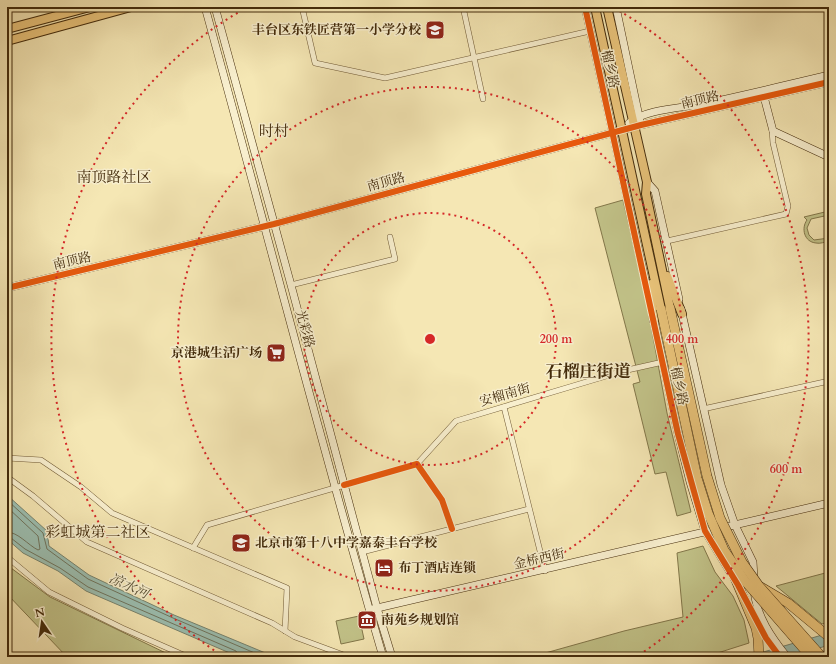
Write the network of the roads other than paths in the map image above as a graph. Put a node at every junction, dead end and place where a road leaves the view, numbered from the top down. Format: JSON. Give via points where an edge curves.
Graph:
{"nodes":[{"id":1,"x":90,"y":7,"type":"edge"},
{"id":2,"x":132,"y":7,"type":"edge"},
{"id":3,"x":205,"y":7,"type":"edge"},
{"id":4,"x":214,"y":7,"type":"edge"},
{"id":5,"x":302,"y":7,"type":"edge"},
{"id":6,"x":463,"y":7,"type":"edge"},
{"id":7,"x":585,"y":7,"type":"edge"},
{"id":8,"x":595,"y":7,"type":"edge"},
{"id":9,"x":607,"y":7,"type":"edge"},
{"id":10,"x":616,"y":7,"type":"edge"},
{"id":11,"x":7,"y":29,"type":"edge"},
{"id":12,"x":590,"y":31,"type":"junction"},
{"id":13,"x":7,"y":41,"type":"edge"},
{"id":14,"x":474,"y":58,"type":"junction"},
{"id":15,"x":829,"y":76,"type":"edge"},
{"id":16,"x":829,"y":82,"type":"edge"},
{"id":17,"x":763,"y":94,"type":"junction"},
{"id":18,"x":483,"y":98,"type":"dead end"},
{"id":19,"x":636,"y":122,"type":"junction"},
{"id":20,"x":622,"y":130,"type":"junction"},
{"id":21,"x":772,"y":130,"type":"junction"},
{"id":22,"x":613,"y":133,"type":"junction"},
{"id":23,"x":829,"y":157,"type":"edge"},
{"id":24,"x":647,"y":182,"type":"junction"},
{"id":25,"x":274,"y":224,"type":"junction"},
{"id":26,"x":265,"y":226,"type":"junction"},
{"id":27,"x":390,"y":237,"type":"dead end"},
{"id":28,"x":667,"y":241,"type":"junction"},
{"id":29,"x":659,"y":254,"type":"junction"},
{"id":30,"x":649,"y":258,"type":"junction"},
{"id":31,"x":291,"y":285,"type":"junction"},
{"id":32,"x":7,"y":288,"type":"edge"},
{"id":33,"x":666,"y":308,"type":"junction"},
{"id":34,"x":682,"y":314,"type":"junction"},
{"id":35,"x":654,"y":320,"type":"junction"},
{"id":36,"x":663,"y":362,"type":"junction"},
{"id":37,"x":829,"y":381,"type":"edge"},
{"id":38,"x":504,"y":407,"type":"junction"},
{"id":39,"x":703,"y":409,"type":"junction"},
{"id":40,"x":7,"y":458,"type":"edge"},
{"id":41,"x":417,"y":464,"type":"junction"},
{"id":42,"x":7,"y":477,"type":"edge"},
{"id":43,"x":344,"y":485,"type":"junction"},
{"id":44,"x":334,"y":488,"type":"junction"},
{"id":45,"x":829,"y":504,"type":"edge"},
{"id":46,"x":529,"y":509,"type":"junction"},
{"id":47,"x":735,"y":525,"type":"junction"},
{"id":48,"x":452,"y":529,"type":"junction"},
{"id":49,"x":705,"y":531,"type":"junction"},
{"id":50,"x":193,"y":548,"type":"junction"},
{"id":51,"x":724,"y":550,"type":"junction"},
{"id":52,"x":362,"y":552,"type":"junction"},
{"id":53,"x":7,"y":556,"type":"edge"},
{"id":54,"x":544,"y":570,"type":"junction"},
{"id":55,"x":759,"y":586,"type":"junction"},
{"id":56,"x":377,"y":608,"type":"junction"},
{"id":57,"x":369,"y":610,"type":"junction"},
{"id":58,"x":285,"y":631,"type":"junction"},
{"id":59,"x":829,"y":637,"type":"edge"},
{"id":60,"x":762,"y":638,"type":"junction"},
{"id":61,"x":188,"y":657,"type":"edge"},
{"id":62,"x":349,"y":657,"type":"edge"},
{"id":63,"x":383,"y":657,"type":"edge"},
{"id":64,"x":392,"y":657,"type":"edge"},
{"id":65,"x":759,"y":657,"type":"edge"},
{"id":66,"x":762,"y":657,"type":"edge"},
{"id":67,"x":780,"y":657,"type":"edge"},
{"id":68,"x":788,"y":657,"type":"edge"},
{"id":69,"x":811,"y":657,"type":"edge"},
{"id":70,"x":822,"y":657,"type":"edge"}],
"edges":[{"from":1,"to":11,"type":"main road"},
{"from":2,"to":13,"type":"main road"},
{"from":3,"to":26,"type":"street","name":"光彩路"},
{"from":4,"to":25,"type":"street","name":"光彩路"},
{"from":5,"to":14,"type":"street","via":[[315,63],[386,78]]},
{"from":6,"to":14,"type":"street"},
{"from":7,"to":12,"type":"street","name":"榴乡路"},
{"from":8,"to":20,"type":"main road","name":"榴乡路"},
{"from":9,"to":19,"type":"main road","name":"榴乡路"},
{"from":10,"to":19,"type":"street","name":"榴乡路"},
{"from":12,"to":14,"type":"street"},
{"from":12,"to":22,"type":"street","name":"榴乡路"},
{"from":14,"to":18,"type":"street"},
{"from":15,"to":17,"type":"street"},
{"from":16,"to":17,"type":"street"},
{"from":17,"to":19,"type":"street","name":"南顶路"},
{"from":17,"to":21,"type":"street"},
{"from":19,"to":20,"type":"street","name":"南顶路"},
{"from":19,"to":24,"type":"main road","name":"榴乡路"},
{"from":20,"to":22,"type":"street","name":"南顶路"},
{"from":20,"to":30,"type":"main road","name":"榴乡路"},
{"from":21,"to":23,"type":"street"},
{"from":21,"to":28,"type":"street","via":[[788,206],[786,214]]},
{"from":22,"to":25,"type":"street","name":"南顶路"},
{"from":22,"to":35,"type":"street","name":"榴乡路"},
{"from":24,"to":28,"type":"street","name":"榴乡路","via":[[655,190]]},
{"from":24,"to":29,"type":"main road","name":"榴乡路","via":[[646,194]]},
{"from":25,"to":26,"type":"street","name":"南顶路"},
{"from":25,"to":31,"type":"street","name":"光彩路"},
{"from":26,"to":32,"type":"street","name":"南顶路"},
{"from":26,"to":44,"type":"street","name":"光彩路"},
{"from":27,"to":31,"type":"street","via":[[395,259]]},
{"from":28,"to":34,"type":"street","name":"榴乡路"},
{"from":29,"to":33,"type":"main road","name":"榴乡路"},
{"from":29,"to":34,"type":"main road"},
{"from":30,"to":33,"type":"main road","name":"榴乡路"},
{"from":30,"to":35,"type":"main road"},
{"from":31,"to":43,"type":"street","name":"光彩路"},
{"from":33,"to":51,"type":"highway","name":"榴乡路","bridge":true,"via":[[697,478]]},
{"from":33,"to":55,"type":"highway","name":"榴乡路","bridge":true,"via":[[720,518],[736,551]]},
{"from":34,"to":39,"type":"street","name":"榴乡路"},
{"from":35,"to":36,"type":"street","name":"榴乡路"},
{"from":36,"to":38,"type":"street","name":"安榴南街"},
{"from":36,"to":49,"type":"street","name":"榴乡路","via":[[678,434]]},
{"from":37,"to":39,"type":"street"},
{"from":38,"to":41,"type":"street","name":"安榴南街","via":[[456,421]]},
{"from":38,"to":46,"type":"street"},
{"from":39,"to":47,"type":"street","name":"榴乡路"},
{"from":40,"to":50,"type":"street","via":[[41,460],[81,487],[112,513]]},
{"from":41,"to":43,"type":"street"},
{"from":41,"to":48,"type":"street","via":[[442,500]]},
{"from":42,"to":58,"type":"street","via":[[87,542]]},
{"from":43,"to":44,"type":"street"},
{"from":43,"to":52,"type":"street","name":"光彩路"},
{"from":44,"to":50,"type":"street","via":[[207,525]]},
{"from":44,"to":57,"type":"street","name":"光彩路","via":[[351,540]]},
{"from":45,"to":47,"type":"street","name":"金桥西街"},
{"from":46,"to":48,"type":"street"},
{"from":46,"to":54,"type":"street"},
{"from":47,"to":49,"type":"street","name":"金桥西街"},
{"from":47,"to":68,"type":"street","name":"榴乡路","via":[[753,562],[755,597],[759,610],[768,632]]},
{"from":48,"to":52,"type":"street"},
{"from":49,"to":54,"type":"street","name":"金桥西街"},
{"from":49,"to":60,"type":"street","name":"榴乡路","via":[[738,585]]},
{"from":50,"to":58,"type":"street","via":[[287,588]]},
{"from":51,"to":60,"type":"highway","bridge":true},
{"from":51,"to":69,"type":"highway","name":"榴乡路","bridge":true,"via":[[745,581]]},
{"from":52,"to":56,"type":"street","name":"光彩路"},
{"from":53,"to":61,"type":"street","via":[[49,592]]},
{"from":54,"to":56,"type":"street","name":"金桥西街"},
{"from":55,"to":59,"type":"highway","via":[[788,603]]},
{"from":55,"to":70,"type":"highway","name":"榴乡路","bridge":true},
{"from":56,"to":57,"type":"street","name":"金桥西街"},
{"from":56,"to":64,"type":"street","name":"光彩路"},
{"from":57,"to":63,"type":"street","name":"光彩路"},
{"from":58,"to":62,"type":"street"},
{"from":60,"to":65,"type":"highway","bridge":true},
{"from":60,"to":66,"type":"highway","bridge":true},
{"from":60,"to":67,"type":"street","name":"榴乡路"}]}
